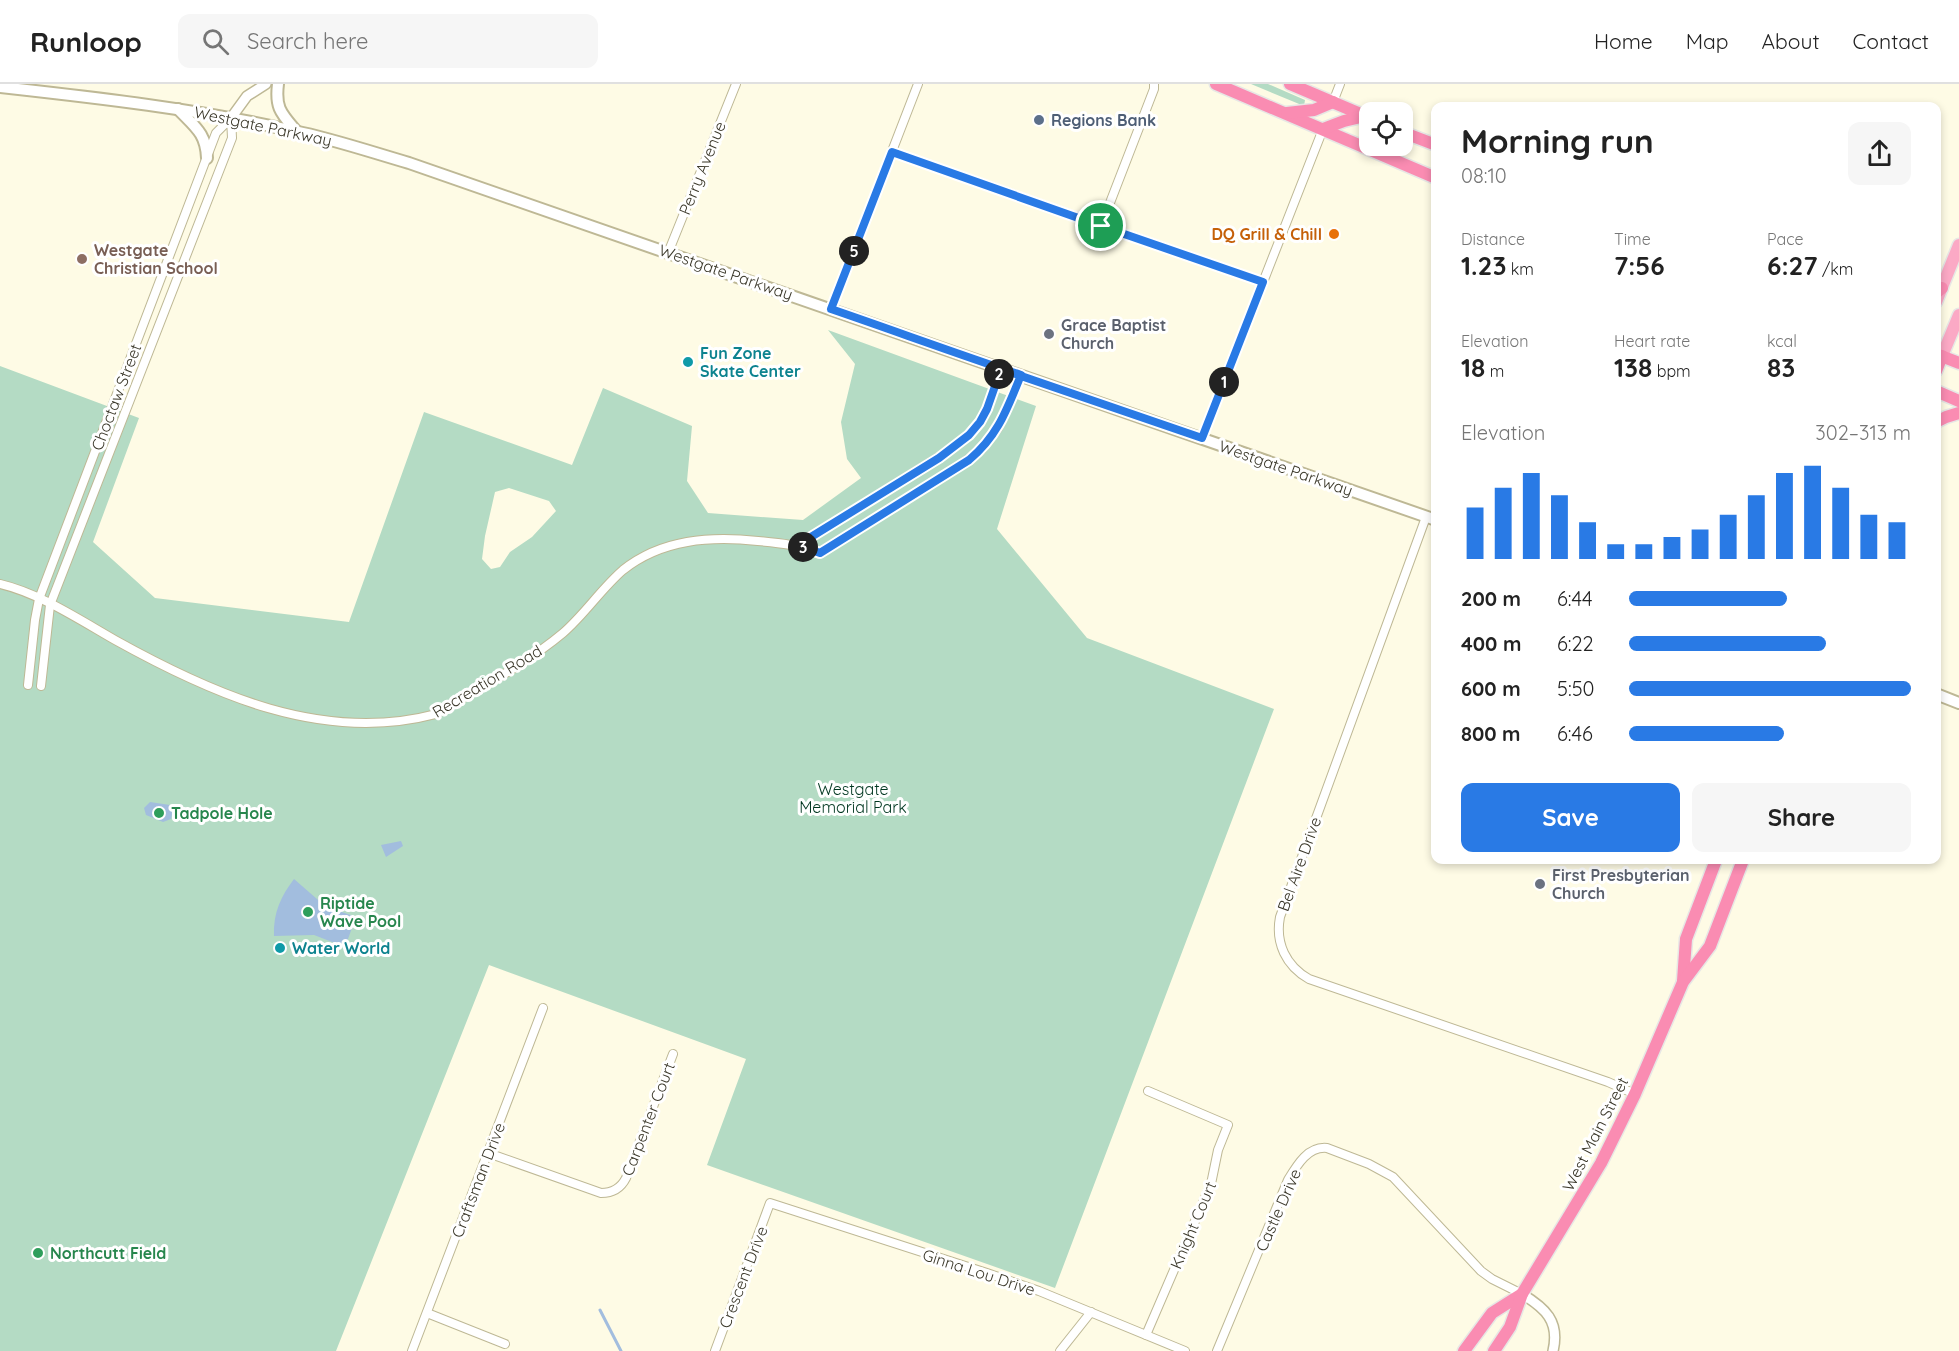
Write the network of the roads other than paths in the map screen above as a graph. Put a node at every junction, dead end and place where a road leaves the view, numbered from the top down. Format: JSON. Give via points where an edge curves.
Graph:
{"nodes":[{"id":1,"x":266,"y":84,"type":"edge"},
{"id":2,"x":278,"y":84,"type":"edge"},
{"id":3,"x":734,"y":84,"type":"edge"},
{"id":4,"x":918,"y":84,"type":"edge"},
{"id":5,"x":1216,"y":84,"type":"edge"},
{"id":6,"x":1290,"y":84,"type":"edge"},
{"id":7,"x":1340,"y":84,"type":"edge"},
{"id":8,"x":1155,"y":86,"type":"edge"},
{"id":9,"x":0,"y":87,"type":"edge"},
{"id":10,"x":1333,"y":102,"type":"junction"},
{"id":11,"x":178,"y":108,"type":"junction"},
{"id":12,"x":1359,"y":113,"type":"edge"},
{"id":13,"x":1286,"y":114,"type":"junction"},
{"id":14,"x":231,"y":118,"type":"junction"},
{"id":15,"x":1359,"y":118,"type":"edge"},
{"id":16,"x":1323,"y":129,"type":"junction"},
{"id":17,"x":296,"y":131,"type":"junction"},
{"id":18,"x":1413,"y":136,"type":"edge"},
{"id":19,"x":1431,"y":143,"type":"edge"},
{"id":20,"x":892,"y":152,"type":"junction"},
{"id":21,"x":207,"y":158,"type":"junction"},
{"id":22,"x":1431,"y":176,"type":"edge"},
{"id":23,"x":1101,"y":226,"type":"junction"},
{"id":24,"x":1959,"y":245,"type":"edge"},
{"id":25,"x":668,"y":252,"type":"junction"},
{"id":26,"x":1263,"y":282,"type":"junction"},
{"id":27,"x":1941,"y":286,"type":"edge"},
{"id":28,"x":831,"y":309,"type":"junction"},
{"id":29,"x":1959,"y":315,"type":"edge"},
{"id":30,"x":1941,"y":351,"type":"edge"},
{"id":31,"x":1941,"y":356,"type":"edge"},
{"id":32,"x":1959,"y":363,"type":"edge"},
{"id":33,"x":1001,"y":369,"type":"junction"},
{"id":34,"x":1021,"y":375,"type":"junction"},
{"id":35,"x":1941,"y":393,"type":"edge"},
{"id":36,"x":1959,"y":401,"type":"edge"},
{"id":37,"x":1959,"y":414,"type":"edge"},
{"id":38,"x":1941,"y":420,"type":"edge"},
{"id":39,"x":1202,"y":438,"type":"junction"},
{"id":40,"x":1431,"y":518,"type":"edge"},
{"id":41,"x":798,"y":545,"type":"junction"},
{"id":42,"x":0,"y":584,"type":"edge"},
{"id":43,"x":39,"y":599,"type":"junction"},
{"id":44,"x":50,"y":605,"type":"junction"},
{"id":45,"x":28,"y":685,"type":"dead end"},
{"id":46,"x":41,"y":686,"type":"dead end"},
{"id":47,"x":1941,"y":696,"type":"edge"},
{"id":48,"x":1959,"y":704,"type":"edge"},
{"id":49,"x":1714,"y":864,"type":"edge"},
{"id":50,"x":1741,"y":864,"type":"edge"},
{"id":51,"x":1683,"y":982,"type":"junction"},
{"id":52,"x":543,"y":1008,"type":"dead end"},
{"id":53,"x":673,"y":1054,"type":"dead end"},
{"id":54,"x":1148,"y":1091,"type":"dead end"},
{"id":55,"x":1635,"y":1094,"type":"junction"},
{"id":56,"x":488,"y":1153,"type":"junction"},
{"id":57,"x":770,"y":1203,"type":"joint"},
{"id":58,"x":1522,"y":1294,"type":"junction"},
{"id":59,"x":1090,"y":1312,"type":"junction"},
{"id":60,"x":427,"y":1313,"type":"junction"},
{"id":61,"x":1146,"y":1335,"type":"junction"},
{"id":62,"x":505,"y":1344,"type":"dead end"},
{"id":63,"x":412,"y":1351,"type":"edge"},
{"id":64,"x":715,"y":1351,"type":"edge"},
{"id":65,"x":1060,"y":1351,"type":"edge"},
{"id":66,"x":1185,"y":1351,"type":"edge"},
{"id":67,"x":1217,"y":1351,"type":"edge"},
{"id":68,"x":1464,"y":1351,"type":"edge"},
{"id":69,"x":1494,"y":1351,"type":"edge"},
{"id":70,"x":1553,"y":1351,"type":"edge"}],
"edges":[{"from":1,"to":14,"type":"street","name":"Choctaw Street","via":[[247,96]]},
{"from":2,"to":17,"type":"main road","via":[[277,106]]},
{"from":3,"to":25,"type":"street","name":"Perry Avenue"},
{"from":4,"to":20,"type":"street"},
{"from":5,"to":13,"type":"highway"},
{"from":6,"to":10,"type":"highway"},
{"from":7,"to":10,"type":"street"},
{"from":8,"to":23,"type":"street"},
{"from":9,"to":11,"type":"main road","name":"Westgate Parkway"},
{"from":10,"to":12,"type":"highway"},
{"from":10,"to":13,"type":"highway","via":[[1314,110]]},
{"from":11,"to":14,"type":"main road","name":"Westgate Parkway"},
{"from":11,"to":21,"type":"main road","via":[[203,137]]},
{"from":13,"to":16,"type":"highway"},
{"from":14,"to":17,"type":"main road","name":"Westgate Parkway"},
{"from":14,"to":21,"type":"street","name":"Choctaw Street","via":[[216,133]]},
{"from":14,"to":44,"type":"street","name":"Choctaw Street","via":[[231,138]]},
{"from":15,"to":16,"type":"highway"},
{"from":16,"to":22,"type":"highway"},
{"from":16,"to":26,"type":"street"},
{"from":17,"to":25,"type":"main road","name":"Westgate Parkway","via":[[419,166]]},
{"from":18,"to":19,"type":"highway"},
{"from":20,"to":23,"type":"street"},
{"from":20,"to":28,"type":"street"},
{"from":21,"to":43,"type":"street","name":"Choctaw Street"},
{"from":23,"to":26,"type":"street"},
{"from":24,"to":27,"type":"main road"},
{"from":25,"to":28,"type":"main road","name":"Westgate Parkway"},
{"from":26,"to":39,"type":"street"},
{"from":28,"to":33,"type":"main road","name":"Westgate Parkway"},
{"from":29,"to":30,"type":"main road"},
{"from":31,"to":32,"type":"highway"},
{"from":33,"to":34,"type":"main road","name":"Westgate Parkway"},
{"from":33,"to":41,"type":"street","via":[[987,409],[969,435],[939,458]]},
{"from":34,"to":39,"type":"main road","name":"Westgate Parkway"},
{"from":34,"to":41,"type":"street","name":"Recreation Road","via":[[998,428],[982,449],[820,553]]},
{"from":35,"to":36,"type":"highway"},
{"from":37,"to":38,"type":"highway"},
{"from":39,"to":40,"type":"main road","name":"Westgate Parkway"},
{"from":40,"to":55,"type":"street","name":"Bel Aire Drive","via":[[1280,917],[1281,946],[1292,965],[1309,978]]},
{"from":41,"to":44,"type":"street","name":"Recreation Road","via":[[717,538],[674,544],[651,553],[613,579],[563,633],[520,663],[436,714],[391,723],[325,721],[222,693]]},
{"from":42,"to":43,"type":"street","name":"Recreation Road"},
{"from":43,"to":44,"type":"street","name":"Recreation Road"},
{"from":43,"to":45,"type":"street","name":"Choctaw Street"},
{"from":44,"to":46,"type":"street","name":"Choctaw Street"},
{"from":47,"to":48,"type":"main road"},
{"from":49,"to":51,"type":"highway","name":"West Main Street","via":[[1686,939]]},
{"from":50,"to":51,"type":"highway","name":"West Main Street","via":[[1710,946]]},
{"from":51,"to":55,"type":"highway","name":"West Main Street"},
{"from":52,"to":56,"type":"street","name":"Craftsman Drive"},
{"from":53,"to":56,"type":"street","name":"Carpenter Court","via":[[626,1178],[615,1191],[601,1193]]},
{"from":54,"to":61,"type":"street","name":"Knight Court","via":[[1228,1125],[1211,1184]]},
{"from":55,"to":58,"type":"highway","name":"West Main Street","via":[[1601,1163]]},
{"from":56,"to":60,"type":"street","name":"Craftsman Drive"},
{"from":57,"to":59,"type":"street","name":"Ginna Lou Drive","via":[[987,1273]]},
{"from":57,"to":64,"type":"street","name":"Crescent Drive"},
{"from":58,"to":67,"type":"street","name":"Castle Drive","via":[[1481,1271],[1393,1178],[1369,1164],[1320,1147],[1300,1161],[1288,1180]]},
{"from":58,"to":68,"type":"highway","name":"West Main Street","via":[[1492,1313]]},
{"from":58,"to":69,"type":"highway","name":"West Main Street","via":[[1510,1327]]},
{"from":58,"to":70,"type":"street","via":[[1541,1305],[1553,1323]]},
{"from":59,"to":61,"type":"street","name":"Ginna Lou Drive"},
{"from":59,"to":65,"type":"street"},
{"from":60,"to":62,"type":"street"},
{"from":60,"to":63,"type":"street","name":"Craftsman Drive"},
{"from":61,"to":66,"type":"street","name":"Ginna Lou Drive"}]}
